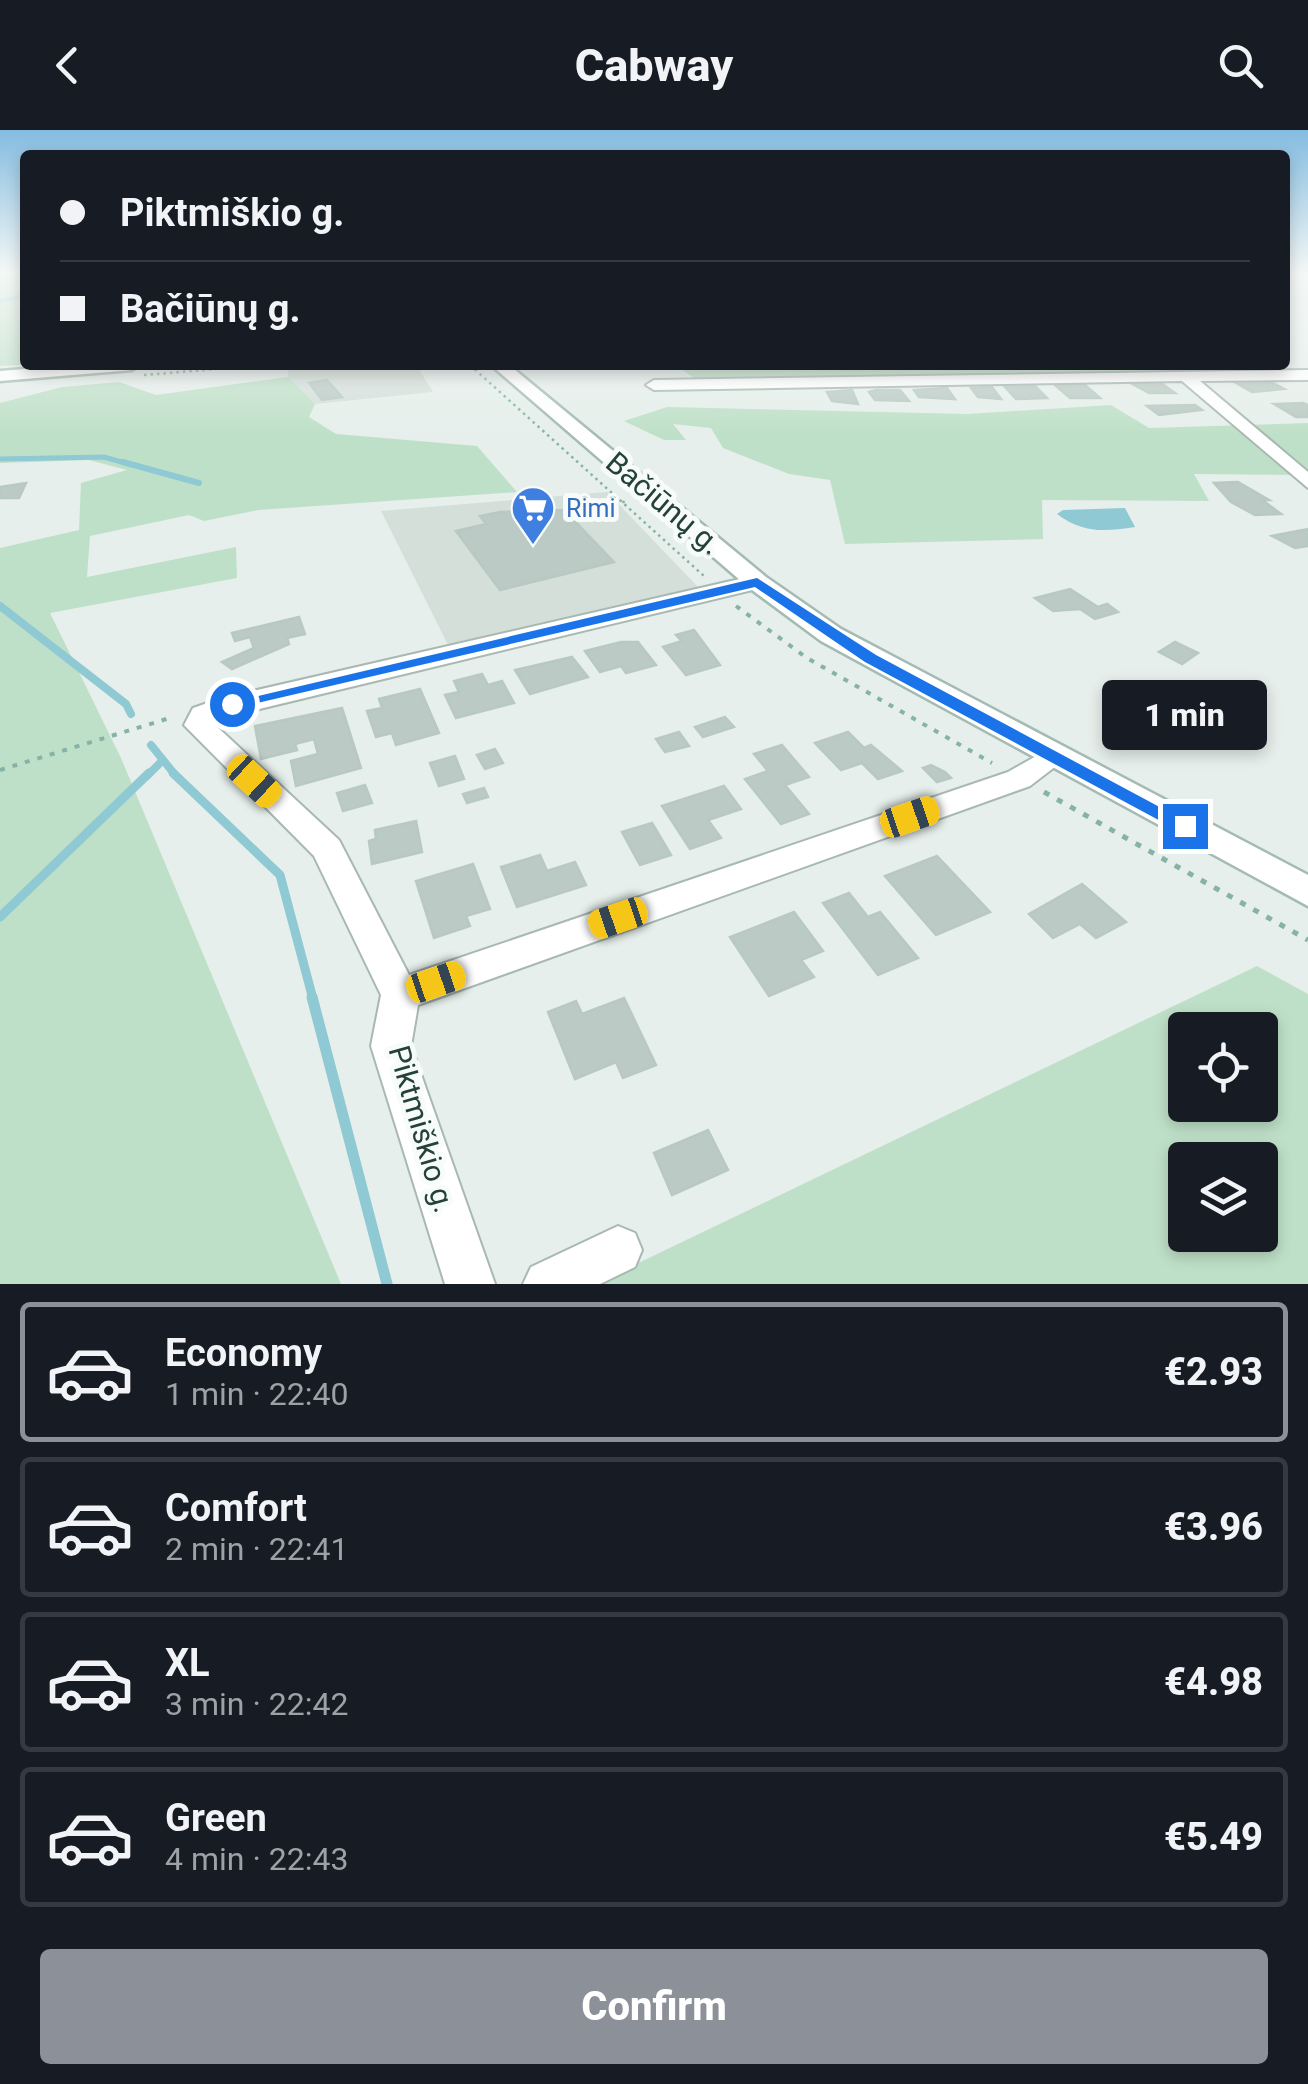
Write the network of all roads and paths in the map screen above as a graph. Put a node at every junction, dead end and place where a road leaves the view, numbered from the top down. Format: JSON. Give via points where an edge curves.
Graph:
{"nodes":[{"id":1,"x":72,"y":370,"type":"edge"},
{"id":2,"x":506,"y":370,"type":"edge"},
{"id":3,"x":1308,"y":375,"type":"edge"},
{"id":4,"x":0,"y":376,"type":"edge"},
{"id":5,"x":1186,"y":377,"type":"junction"},
{"id":6,"x":654,"y":385,"type":"dead end"},
{"id":7,"x":1308,"y":482,"type":"edge"},
{"id":8,"x":627,"y":501,"type":"dead end"},
{"id":9,"x":591,"y":512,"type":"dead end"},
{"id":10,"x":757,"y":582,"type":"junction"},
{"id":11,"x":203,"y":714,"type":"junction"},
{"id":12,"x":1054,"y":756,"type":"junction"},
{"id":13,"x":0,"y":770,"type":"edge"},
{"id":14,"x":1308,"y":892,"type":"edge"},
{"id":15,"x":400,"y":995,"type":"junction"},
{"id":16,"x":618,"y":1250,"type":"dead end"},
{"id":17,"x":470,"y":1284,"type":"edge"},
{"id":18,"x":548,"y":1284,"type":"edge"}],
"edges":[{"from":1,"to":4,"type":"main road"},
{"from":2,"to":10,"type":"main road","name":"Bačiūnų g."},
{"from":3,"to":5,"type":"street"},
{"from":5,"to":6,"type":"street"},
{"from":5,"to":7,"type":"street"},
{"from":8,"to":9,"type":"path"},
{"from":10,"to":11,"type":"street"},
{"from":10,"to":12,"type":"main road","name":"Bačiūnų g.","via":[[870,658]]},
{"from":11,"to":13,"type":"path","via":[[118,730]]},
{"from":11,"to":15,"type":"street","via":[[198,725],[206,736],[327,850]]},
{"from":12,"to":14,"type":"main road","name":"Bačiūnų g."},
{"from":12,"to":15,"type":"street","via":[[1019,779]]},
{"from":15,"to":17,"type":"street","name":"Piktmiškio g.","via":[[391,1046]]},
{"from":16,"to":18,"type":"street"}]}
